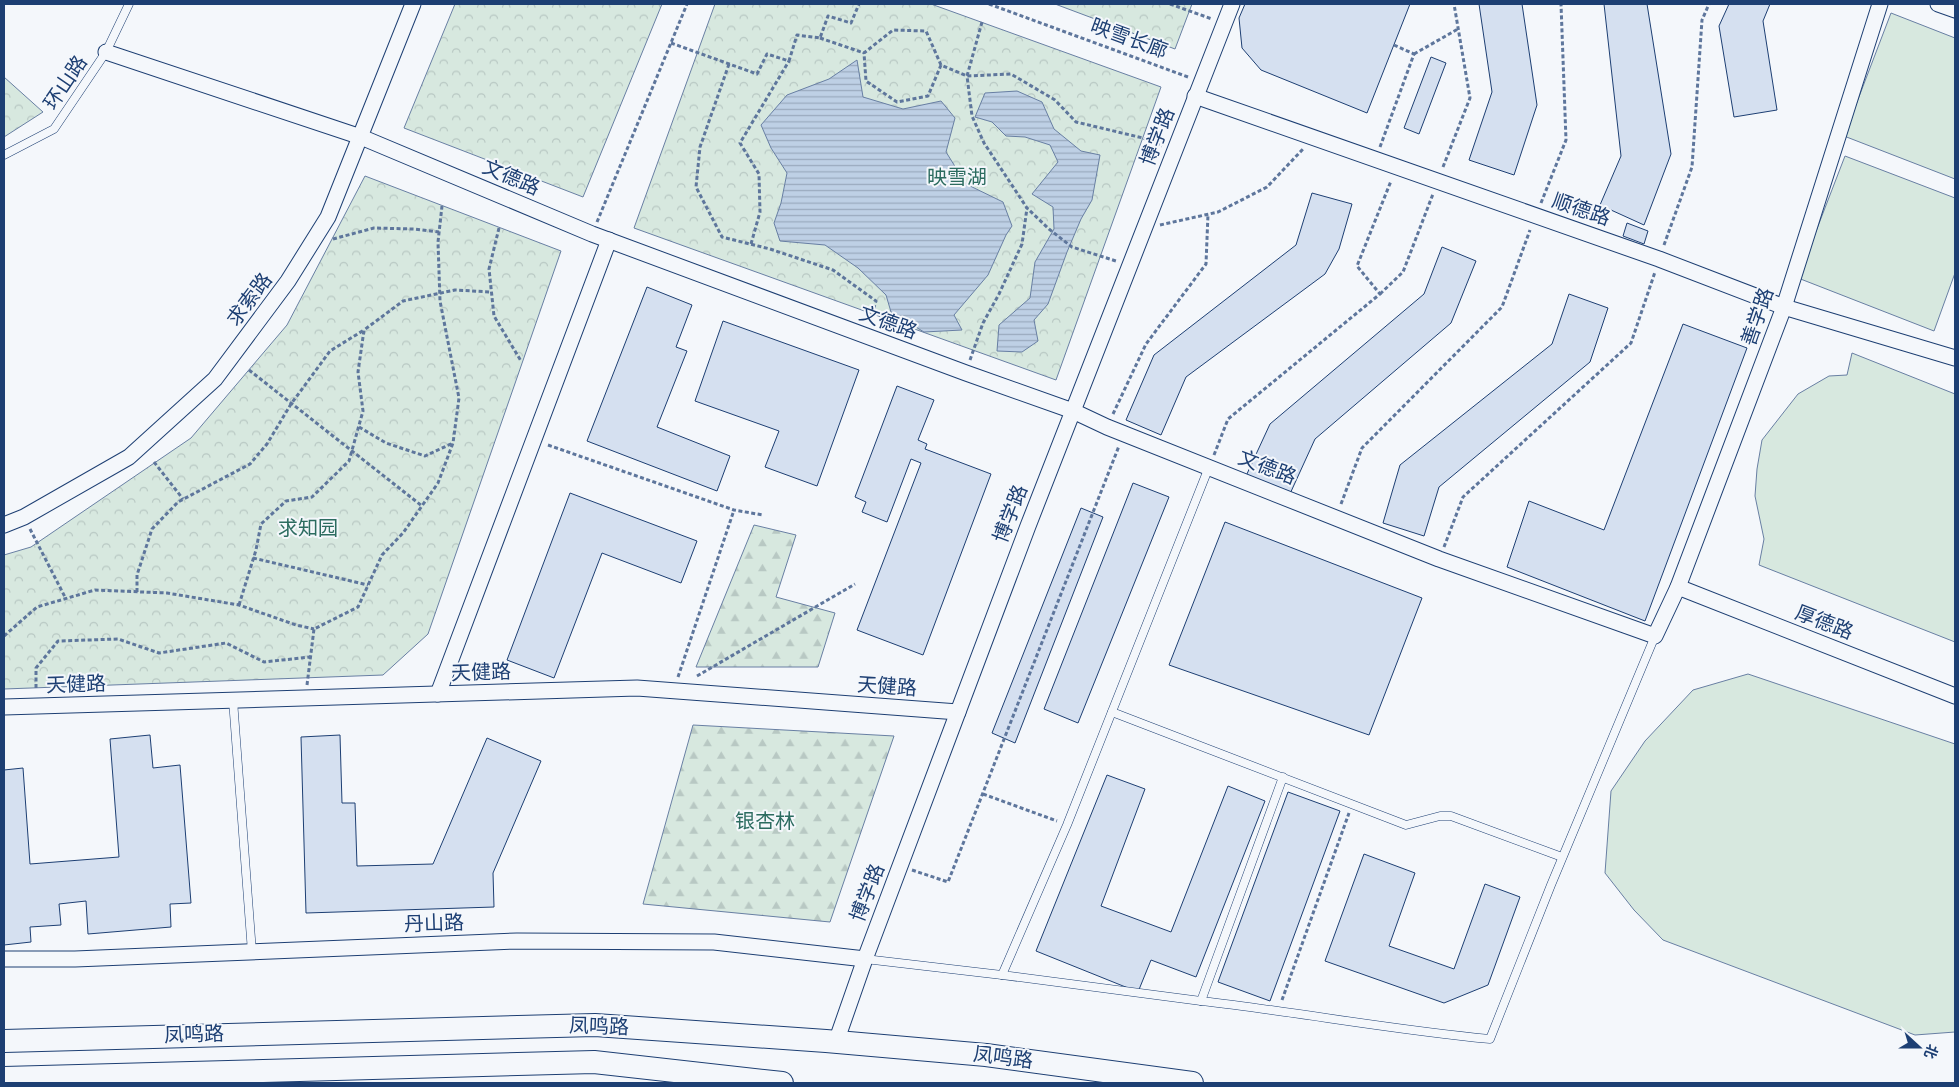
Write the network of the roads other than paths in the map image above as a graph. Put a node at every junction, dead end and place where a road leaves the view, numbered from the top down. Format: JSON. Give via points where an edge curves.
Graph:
{"nodes":[{"id":1,"x":129,"y":4,"type":"edge"},
{"id":2,"x":413,"y":4,"type":"edge"},
{"id":3,"x":1232,"y":4,"type":"edge"},
{"id":4,"x":1880,"y":4,"type":"edge"},
{"id":5,"x":1938,"y":4,"type":"edge"},
{"id":6,"x":1955,"y":10,"type":"edge"},
{"id":7,"x":106,"y":52,"type":"junction"},
{"id":8,"x":1195,"y":96,"type":"junction"},
{"id":9,"x":361,"y":137,"type":"junction"},
{"id":10,"x":4,"y":154,"type":"edge"},
{"id":11,"x":609,"y":240,"type":"junction"},
{"id":12,"x":1784,"y":307,"type":"junction"},
{"id":13,"x":1955,"y":358,"type":"edge"},
{"id":14,"x":1073,"y":411,"type":"junction"},
{"id":15,"x":1208,"y":467,"type":"junction"},
{"id":16,"x":4,"y":525,"type":"edge"},
{"id":17,"x":1678,"y":587,"type":"junction"},
{"id":18,"x":1654,"y":636,"type":"junction"},
{"id":19,"x":438,"y":694,"type":"junction"},
{"id":20,"x":1955,"y":696,"type":"edge"},
{"id":21,"x":233,"y":700,"type":"junction"},
{"id":22,"x":4,"y":707,"type":"edge"},
{"id":23,"x":958,"y":712,"type":"junction"},
{"id":24,"x":1112,"y":712,"type":"junction"},
{"id":25,"x":1283,"y":777,"type":"junction"},
{"id":26,"x":1562,"y":857,"type":"junction"},
{"id":27,"x":252,"y":952,"type":"junction"},
{"id":28,"x":4,"y":959,"type":"edge"},
{"id":29,"x":865,"y":959,"type":"junction"},
{"id":30,"x":1002,"y":974,"type":"junction"},
{"id":31,"x":1201,"y":1002,"type":"junction"},
{"id":32,"x":4,"y":1042,"type":"edge"},
{"id":33,"x":836,"y":1042,"type":"junction"},
{"id":34,"x":4,"y":1078,"type":"edge"},
{"id":35,"x":782,"y":1083,"type":"edge"},
{"id":36,"x":1192,"y":1083,"type":"edge"}],
"edges":[{"from":1,"to":7,"type":"lane","name":"环山路"},
{"from":2,"to":9,"type":"street","name":"求索路"},
{"from":3,"to":8,"type":"street","name":"博学路"},
{"from":4,"to":12,"type":"street","name":"善学路"},
{"from":5,"to":6,"type":"street"},
{"from":7,"to":9,"type":"street","name":"文德路"},
{"from":7,"to":10,"type":"lane","name":"环山路","via":[[54,129]]},
{"from":8,"to":12,"type":"street","name":"顺德路","via":[[1659,258]]},
{"from":8,"to":14,"type":"street","name":"博学路"},
{"from":9,"to":11,"type":"street","name":"文德路"},
{"from":9,"to":16,"type":"street","name":"求索路","via":[[323,225],[288,281],[215,379],[129,456],[24,517]]},
{"from":11,"to":14,"type":"street","name":"文德路"},
{"from":11,"to":19,"type":"street"},
{"from":12,"to":13,"type":"street","name":"顺德路"},
{"from":12,"to":17,"type":"street","name":"善学路"},
{"from":14,"to":15,"type":"street","name":"文德路"},
{"from":14,"to":23,"type":"street","name":"博学路"},
{"from":15,"to":18,"type":"street","name":"文德路","via":[[1439,559]]},
{"from":15,"to":24,"type":"lane"},
{"from":17,"to":18,"type":"street","name":"善学路"},
{"from":17,"to":20,"type":"street","name":"厚德路"},
{"from":18,"to":26,"type":"lane"},
{"from":19,"to":21,"type":"street","name":"天健路"},
{"from":19,"to":23,"type":"street","name":"天健路","via":[[637,688]]},
{"from":21,"to":22,"type":"street","name":"天健路"},
{"from":21,"to":27,"type":"lane"},
{"from":23,"to":29,"type":"street","name":"博学路"},
{"from":24,"to":25,"type":"lane"},
{"from":24,"to":30,"type":"lane"},
{"from":25,"to":26,"type":"lane","via":[[1406,826],[1451,816]]},
{"from":25,"to":31,"type":"lane"},
{"from":26,"to":31,"type":"lane","via":[[1490,1039]]},
{"from":27,"to":28,"type":"street","name":"丹山路"},
{"from":27,"to":29,"type":"street","name":"丹山路","via":[[517,941],[704,942]]},
{"from":29,"to":30,"type":"lane"},
{"from":29,"to":33,"type":"street","name":"博学路"},
{"from":30,"to":31,"type":"lane"},
{"from":32,"to":33,"type":"main road","name":"凤鸣路","via":[[595,1025]]},
{"from":33,"to":36,"type":"main road","name":"凤鸣路","via":[[986,1055]]},
{"from":34,"to":35,"type":"main road","name":"凤鸣路","via":[[594,1062]]}]}
